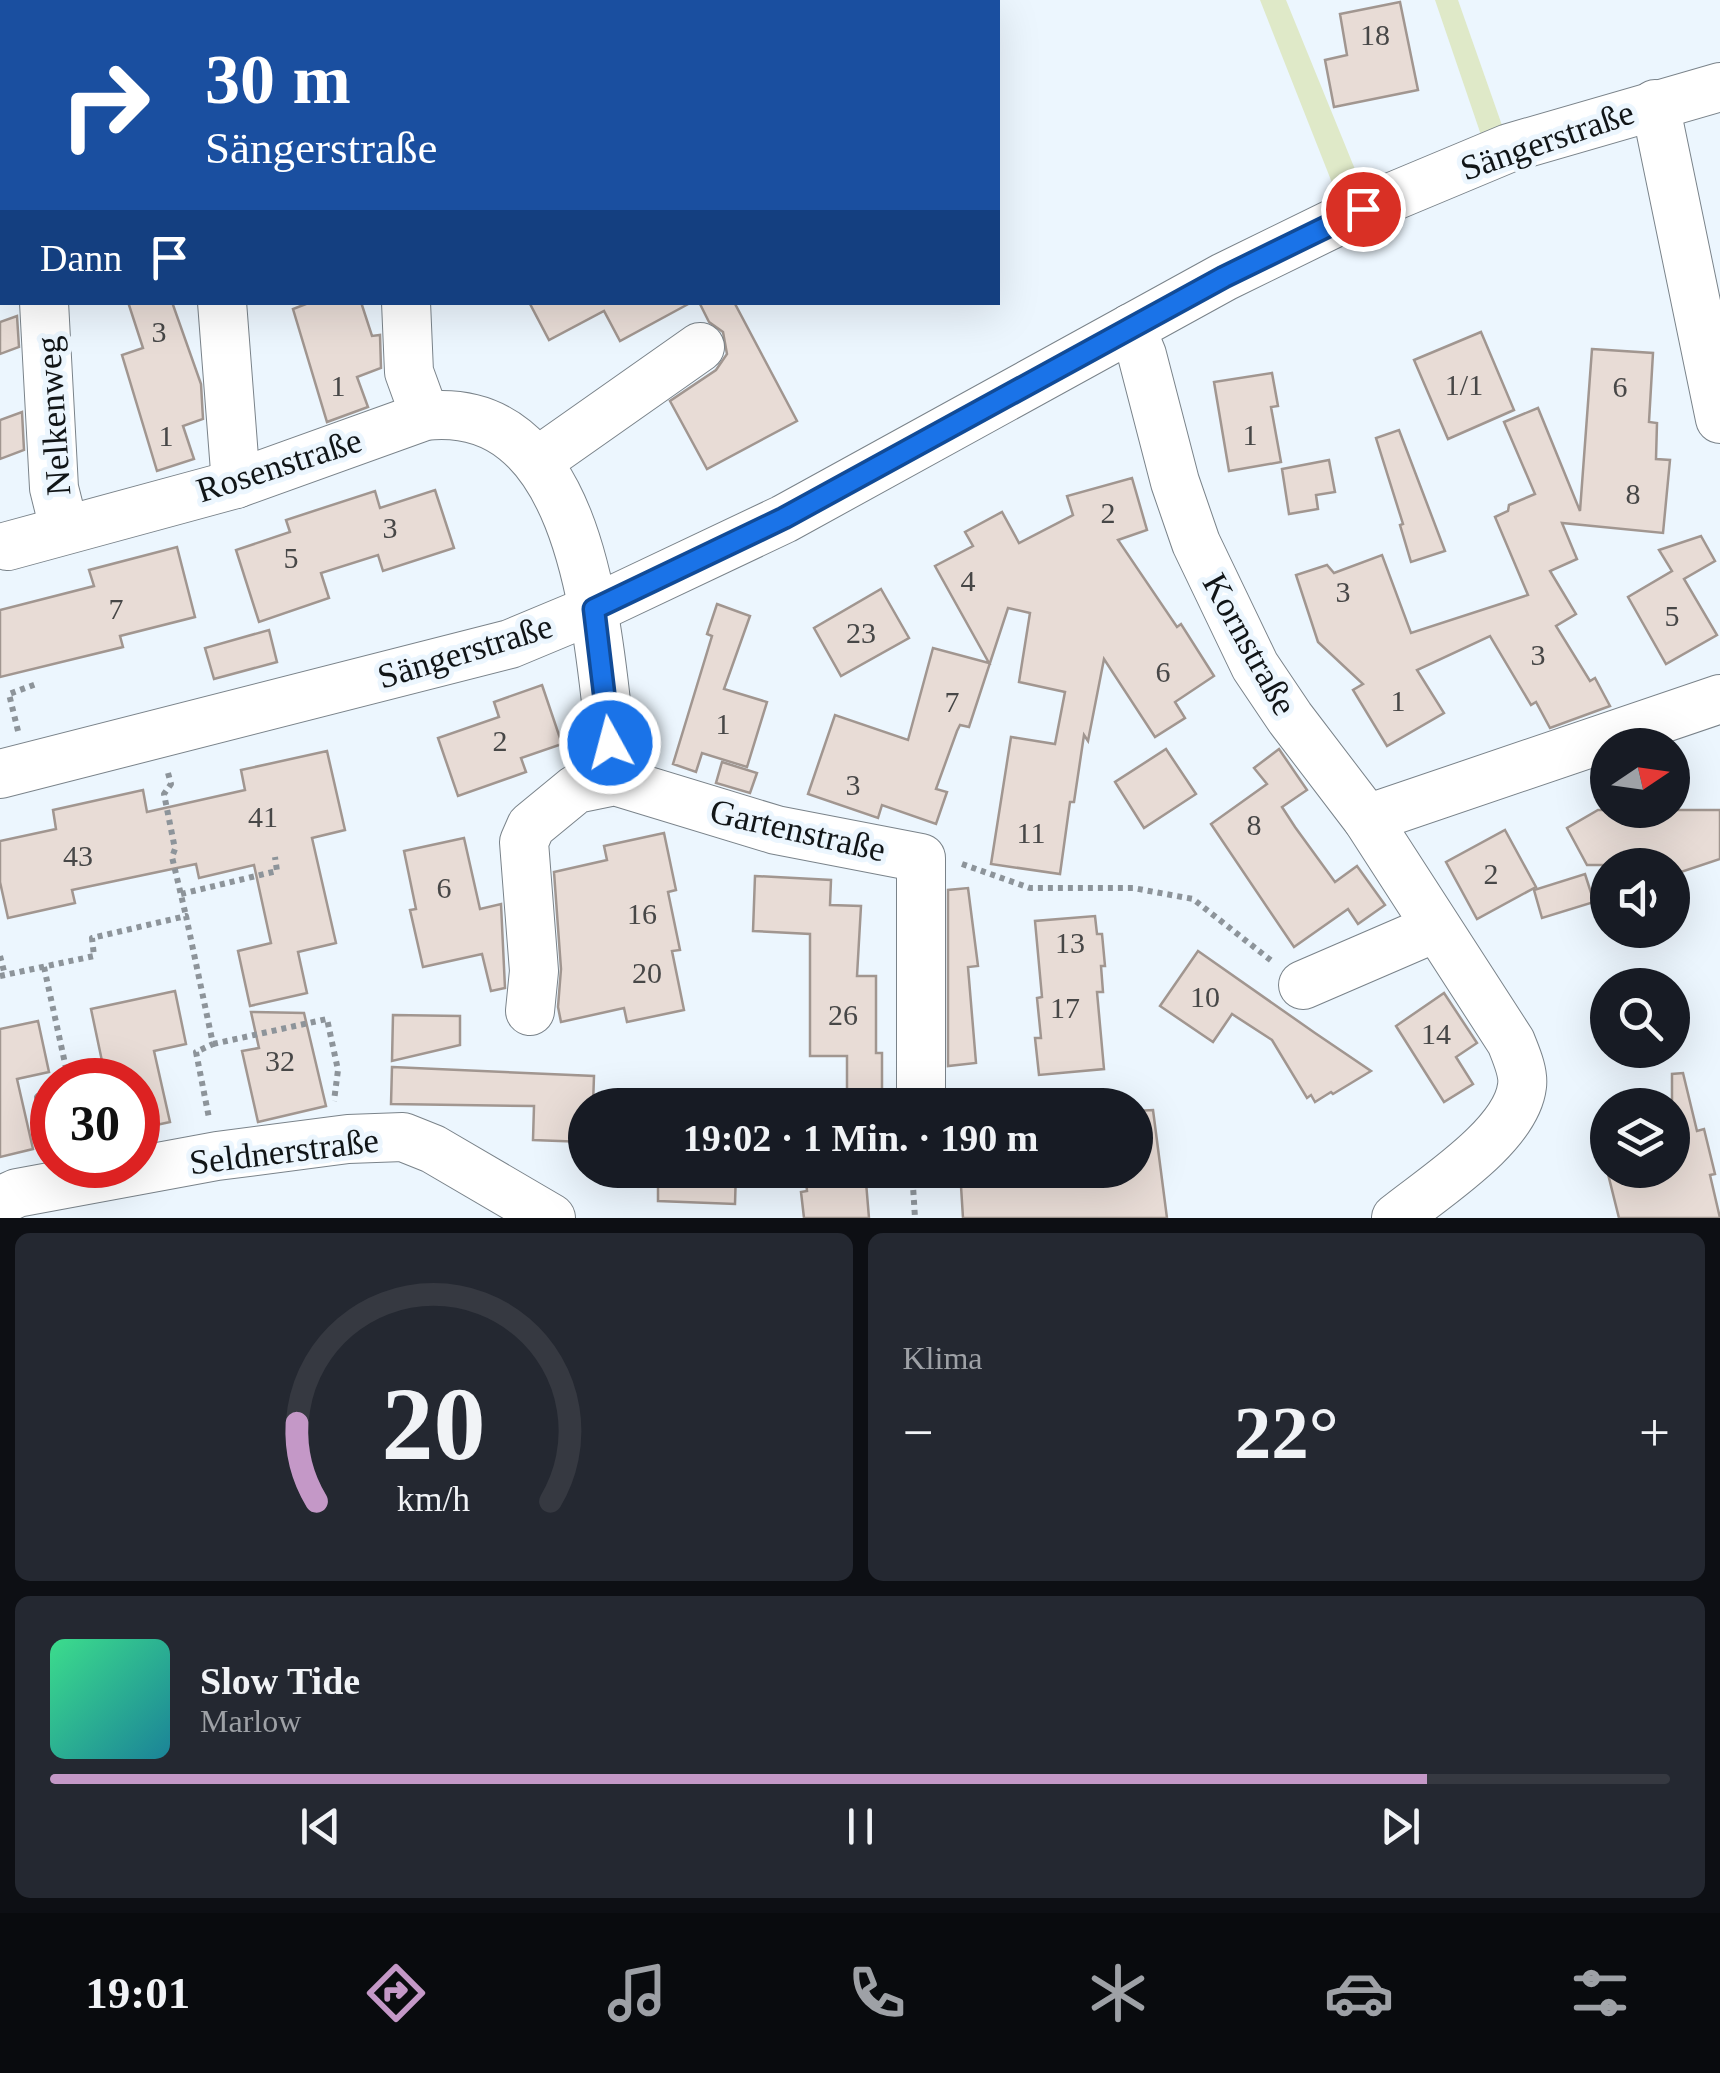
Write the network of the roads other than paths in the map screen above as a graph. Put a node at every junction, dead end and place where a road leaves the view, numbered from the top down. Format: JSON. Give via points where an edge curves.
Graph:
{"nodes":[{"id":1,"x":1720,"y":87,"type":"edge"},
{"id":2,"x":1655,"y":104,"type":"junction"},
{"id":3,"x":44,"y":305,"type":"edge"},
{"id":4,"x":222,"y":305,"type":"edge"},
{"id":5,"x":406,"y":305,"type":"edge"},
{"id":6,"x":1131,"y":328,"type":"junction"},
{"id":7,"x":700,"y":346,"type":"dead end"},
{"id":8,"x":424,"y":416,"type":"junction"},
{"id":9,"x":1720,"y":419,"type":"edge"},
{"id":10,"x":538,"y":461,"type":"junction"},
{"id":11,"x":236,"y":484,"type":"junction"},
{"id":12,"x":64,"y":528,"type":"junction"},
{"id":13,"x":8,"y":546,"type":"dead end"},
{"id":14,"x":594,"y":609,"type":"junction"},
{"id":15,"x":1720,"y":699,"type":"edge"},
{"id":16,"x":13,"y":770,"type":"edge"},
{"id":17,"x":615,"y":781,"type":"junction"},
{"id":18,"x":1367,"y":819,"type":"junction"},
{"id":19,"x":1435,"y":928,"type":"junction"},
{"id":20,"x":1303,"y":986,"type":"road end"},
{"id":21,"x":530,"y":1012,"type":"dead end"},
{"id":22,"x":921,"y":1088,"type":"edge"},
{"id":23,"x":0,"y":1202,"type":"edge"},
{"id":24,"x":551,"y":1218,"type":"edge"},
{"id":25,"x":1396,"y":1218,"type":"edge"}],
"edges":[{"from":1,"to":2,"type":"street","name":"Sängerstraße"},
{"from":2,"to":6,"type":"street","name":"Sängerstraße","via":[[1509,148],[1363,209]]},
{"from":2,"to":9,"type":"street"},
{"from":3,"to":12,"type":"street","name":"Nelkenweg","via":[[54,488]]},
{"from":4,"to":11,"type":"street"},
{"from":5,"to":8,"type":"street","via":[[409,372]]},
{"from":6,"to":14,"type":"street","name":"Sängerstraße","via":[[784,518]]},
{"from":6,"to":18,"type":"street","name":"Kornstraße","via":[[1175,482],[1228,614],[1270,691]]},
{"from":7,"to":10,"type":"street"},
{"from":8,"to":10,"type":"street","name":"Rosenstraße","via":[[448,413],[493,426]]},
{"from":8,"to":11,"type":"street","name":"Rosenstraße"},
{"from":10,"to":14,"type":"street","name":"Rosenstraße","via":[[567,514]]},
{"from":11,"to":12,"type":"street","name":"Rosenstraße"},
{"from":12,"to":13,"type":"street","name":"Rosenstraße"},
{"from":14,"to":16,"type":"street","name":"Sängerstraße","via":[[510,644]]},
{"from":14,"to":17,"type":"street"},
{"from":15,"to":18,"type":"street"},
{"from":17,"to":21,"type":"street","via":[[576,789],[532,826],[524,842],[534,971]]},
{"from":17,"to":22,"type":"street","name":"Gartenstraße","via":[[776,830],[922,858]]},
{"from":18,"to":19,"type":"street","name":"Kornstraße"},
{"from":19,"to":20,"type":"street"},
{"from":19,"to":25,"type":"street","name":"Kornstraße","via":[[1511,1042],[1523,1082],[1518,1104],[1490,1141]]},
{"from":23,"to":24,"type":"street","name":"Seldnerstraße","via":[[17,1193],[217,1156],[404,1137]]}]}
